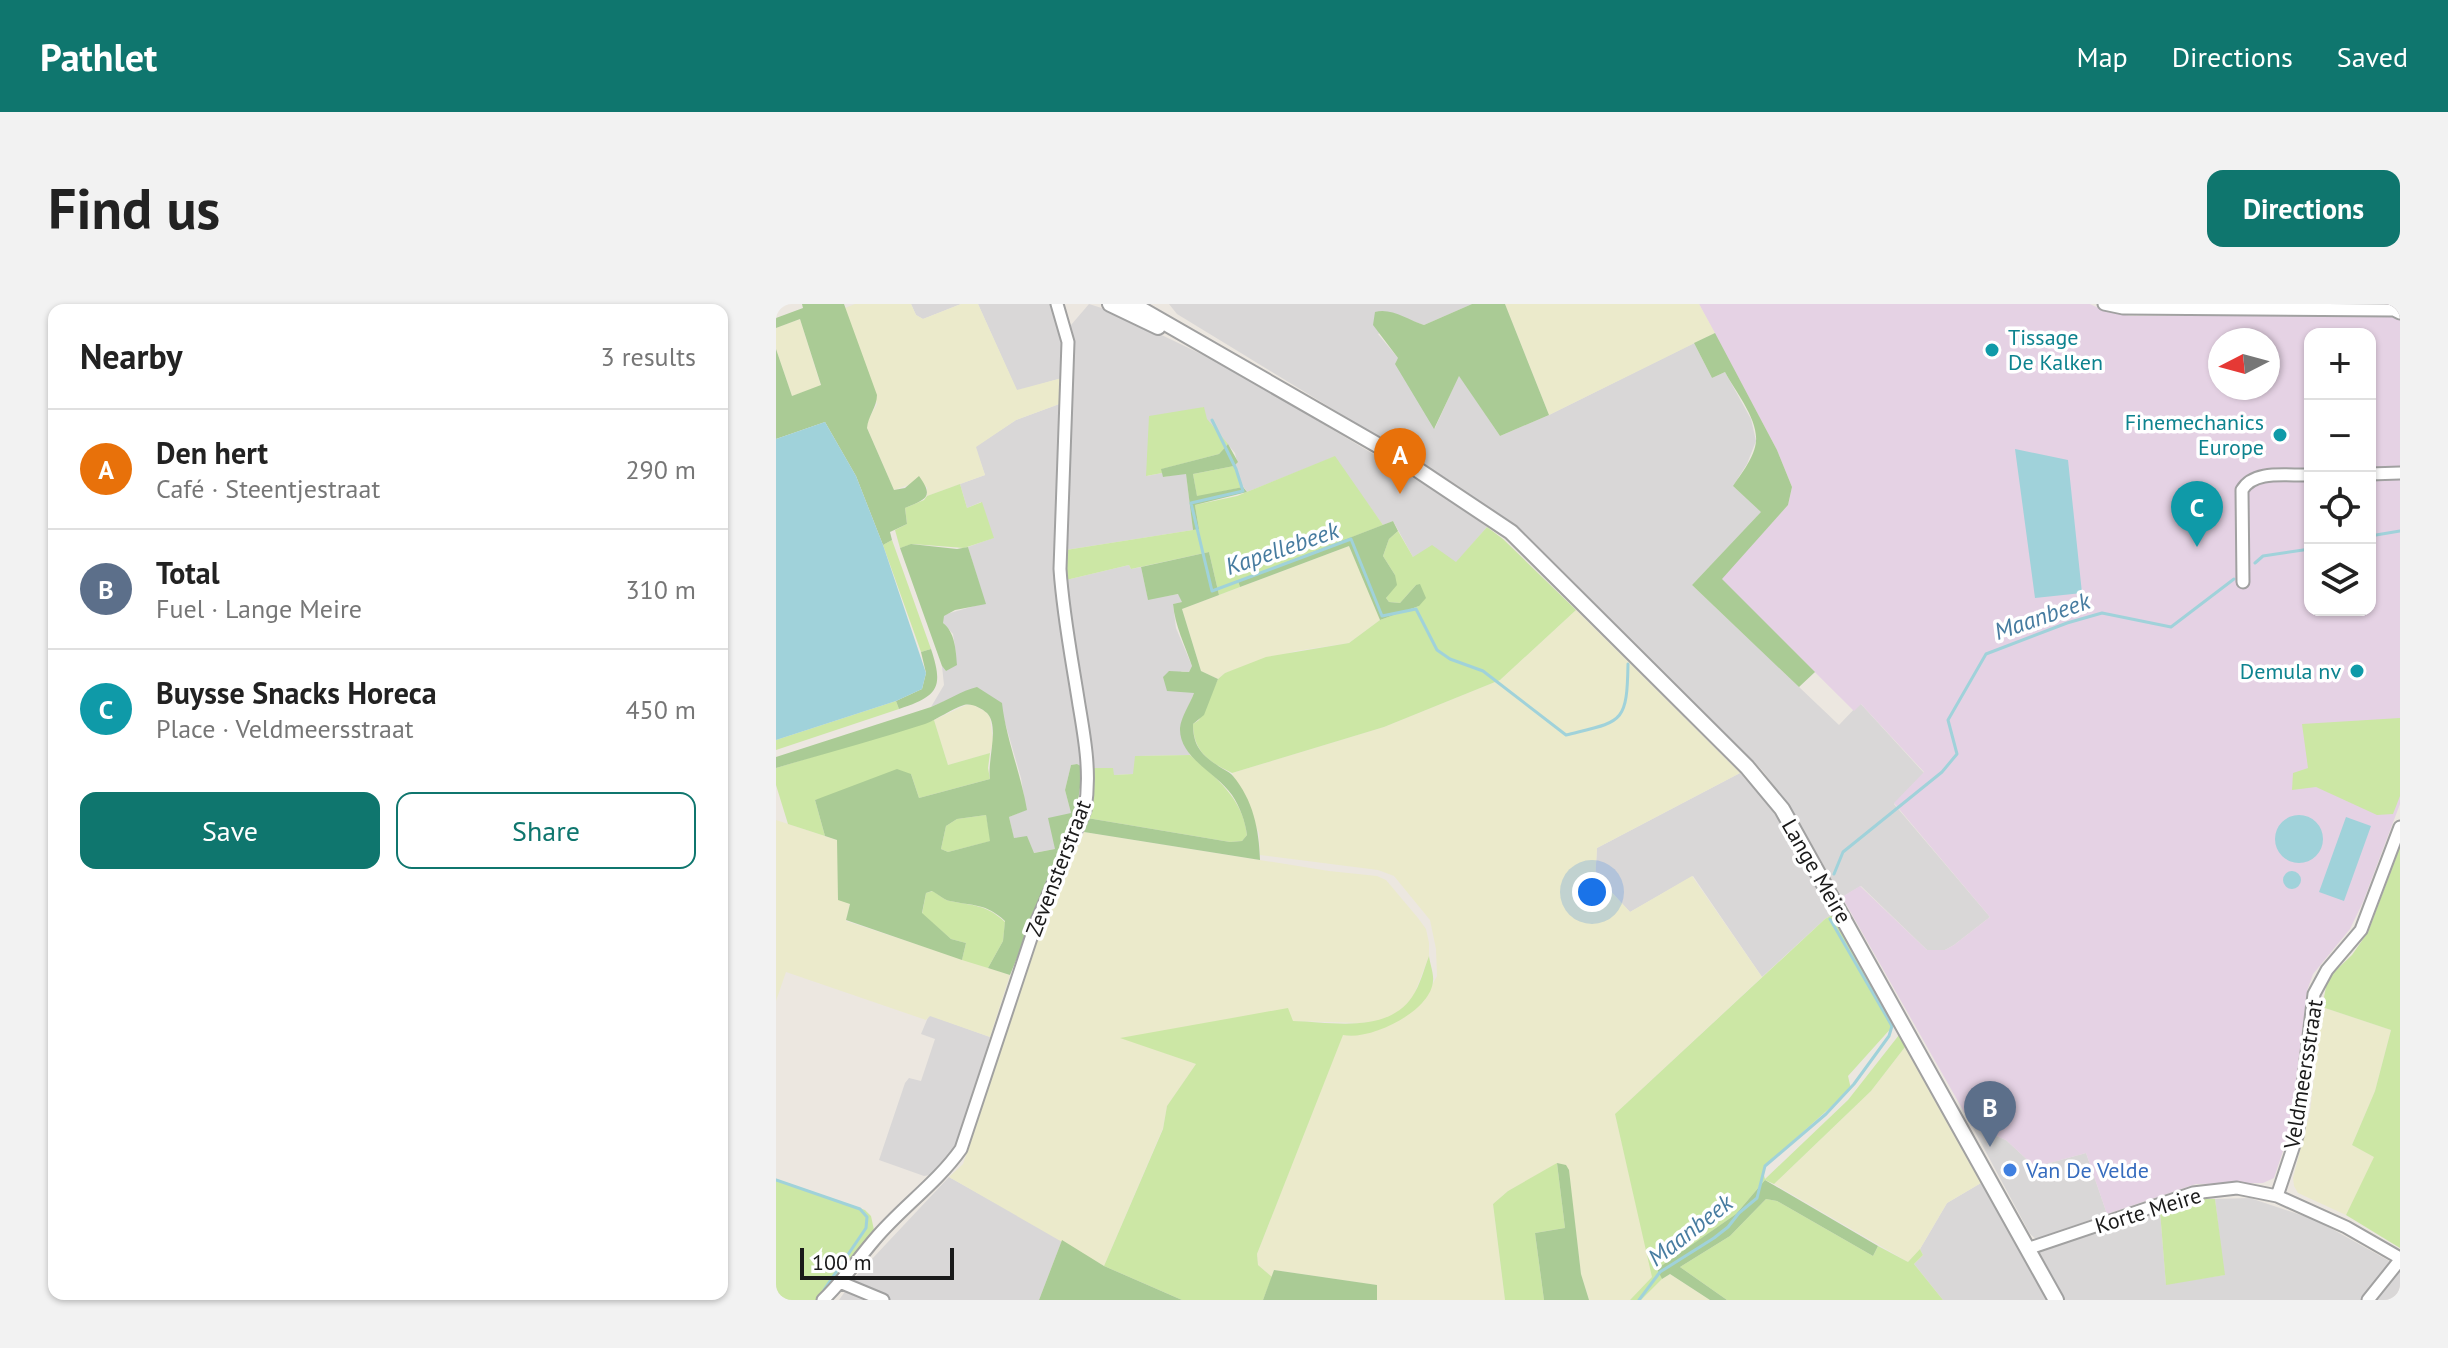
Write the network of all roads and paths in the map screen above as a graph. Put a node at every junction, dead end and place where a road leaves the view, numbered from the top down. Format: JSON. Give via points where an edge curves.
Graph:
{"nodes":[{"id":1,"x":1057,"y":304,"type":"edge"},
{"id":2,"x":1110,"y":304,"type":"edge"},
{"id":3,"x":2104,"y":304,"type":"edge"},
{"id":4,"x":1140,"y":308,"type":"edge"},
{"id":5,"x":2400,"y":313,"type":"edge"},
{"id":6,"x":2400,"y":473,"type":"edge"},
{"id":7,"x":2376,"y":474,"type":"edge"},
{"id":8,"x":2304,"y":475,"type":"edge"},
{"id":9,"x":2243,"y":582,"type":"dead end"},
{"id":10,"x":2400,"y":827,"type":"edge"},
{"id":11,"x":2277,"y":1196,"type":"junction"},
{"id":12,"x":2027,"y":1249,"type":"junction"},
{"id":13,"x":2400,"y":1259,"type":"edge"},
{"id":14,"x":842,"y":1283,"type":"junction"},
{"id":15,"x":823,"y":1300,"type":"edge"},
{"id":16,"x":883,"y":1300,"type":"edge"},
{"id":17,"x":2056,"y":1300,"type":"edge"},
{"id":18,"x":2368,"y":1300,"type":"edge"}],
"edges":[{"from":1,"to":14,"type":"street","name":"Zevensterstraat","via":[[1068,342],[1060,569],[1087,754],[1085,810],[1036,923],[961,1149],[948,1169],[875,1238]]},
{"from":2,"to":4,"type":"street","name":"Lange Meire"},
{"from":3,"to":5,"type":"street"},
{"from":4,"to":12,"type":"street","name":"Lange Meire","via":[[1400,458],[1511,532],[1747,767],[1782,809]]},
{"from":6,"to":7,"type":"street"},
{"from":8,"to":9,"type":"street","via":[[2247,481],[2242,490]]},
{"from":10,"to":11,"type":"street","name":"Veldmeersstraat","via":[[2361,930],[2314,994],[2297,1136]]},
{"from":11,"to":12,"type":"street","name":"Korte Meire","via":[[2237,1188],[2193,1193]]},
{"from":11,"to":13,"type":"street","name":"Korte Meire"},
{"from":12,"to":17,"type":"street","name":"Lange Meire"},
{"from":13,"to":18,"type":"street"},
{"from":14,"to":15,"type":"street","name":"Zevensterstraat"},
{"from":14,"to":16,"type":"street"}]}
